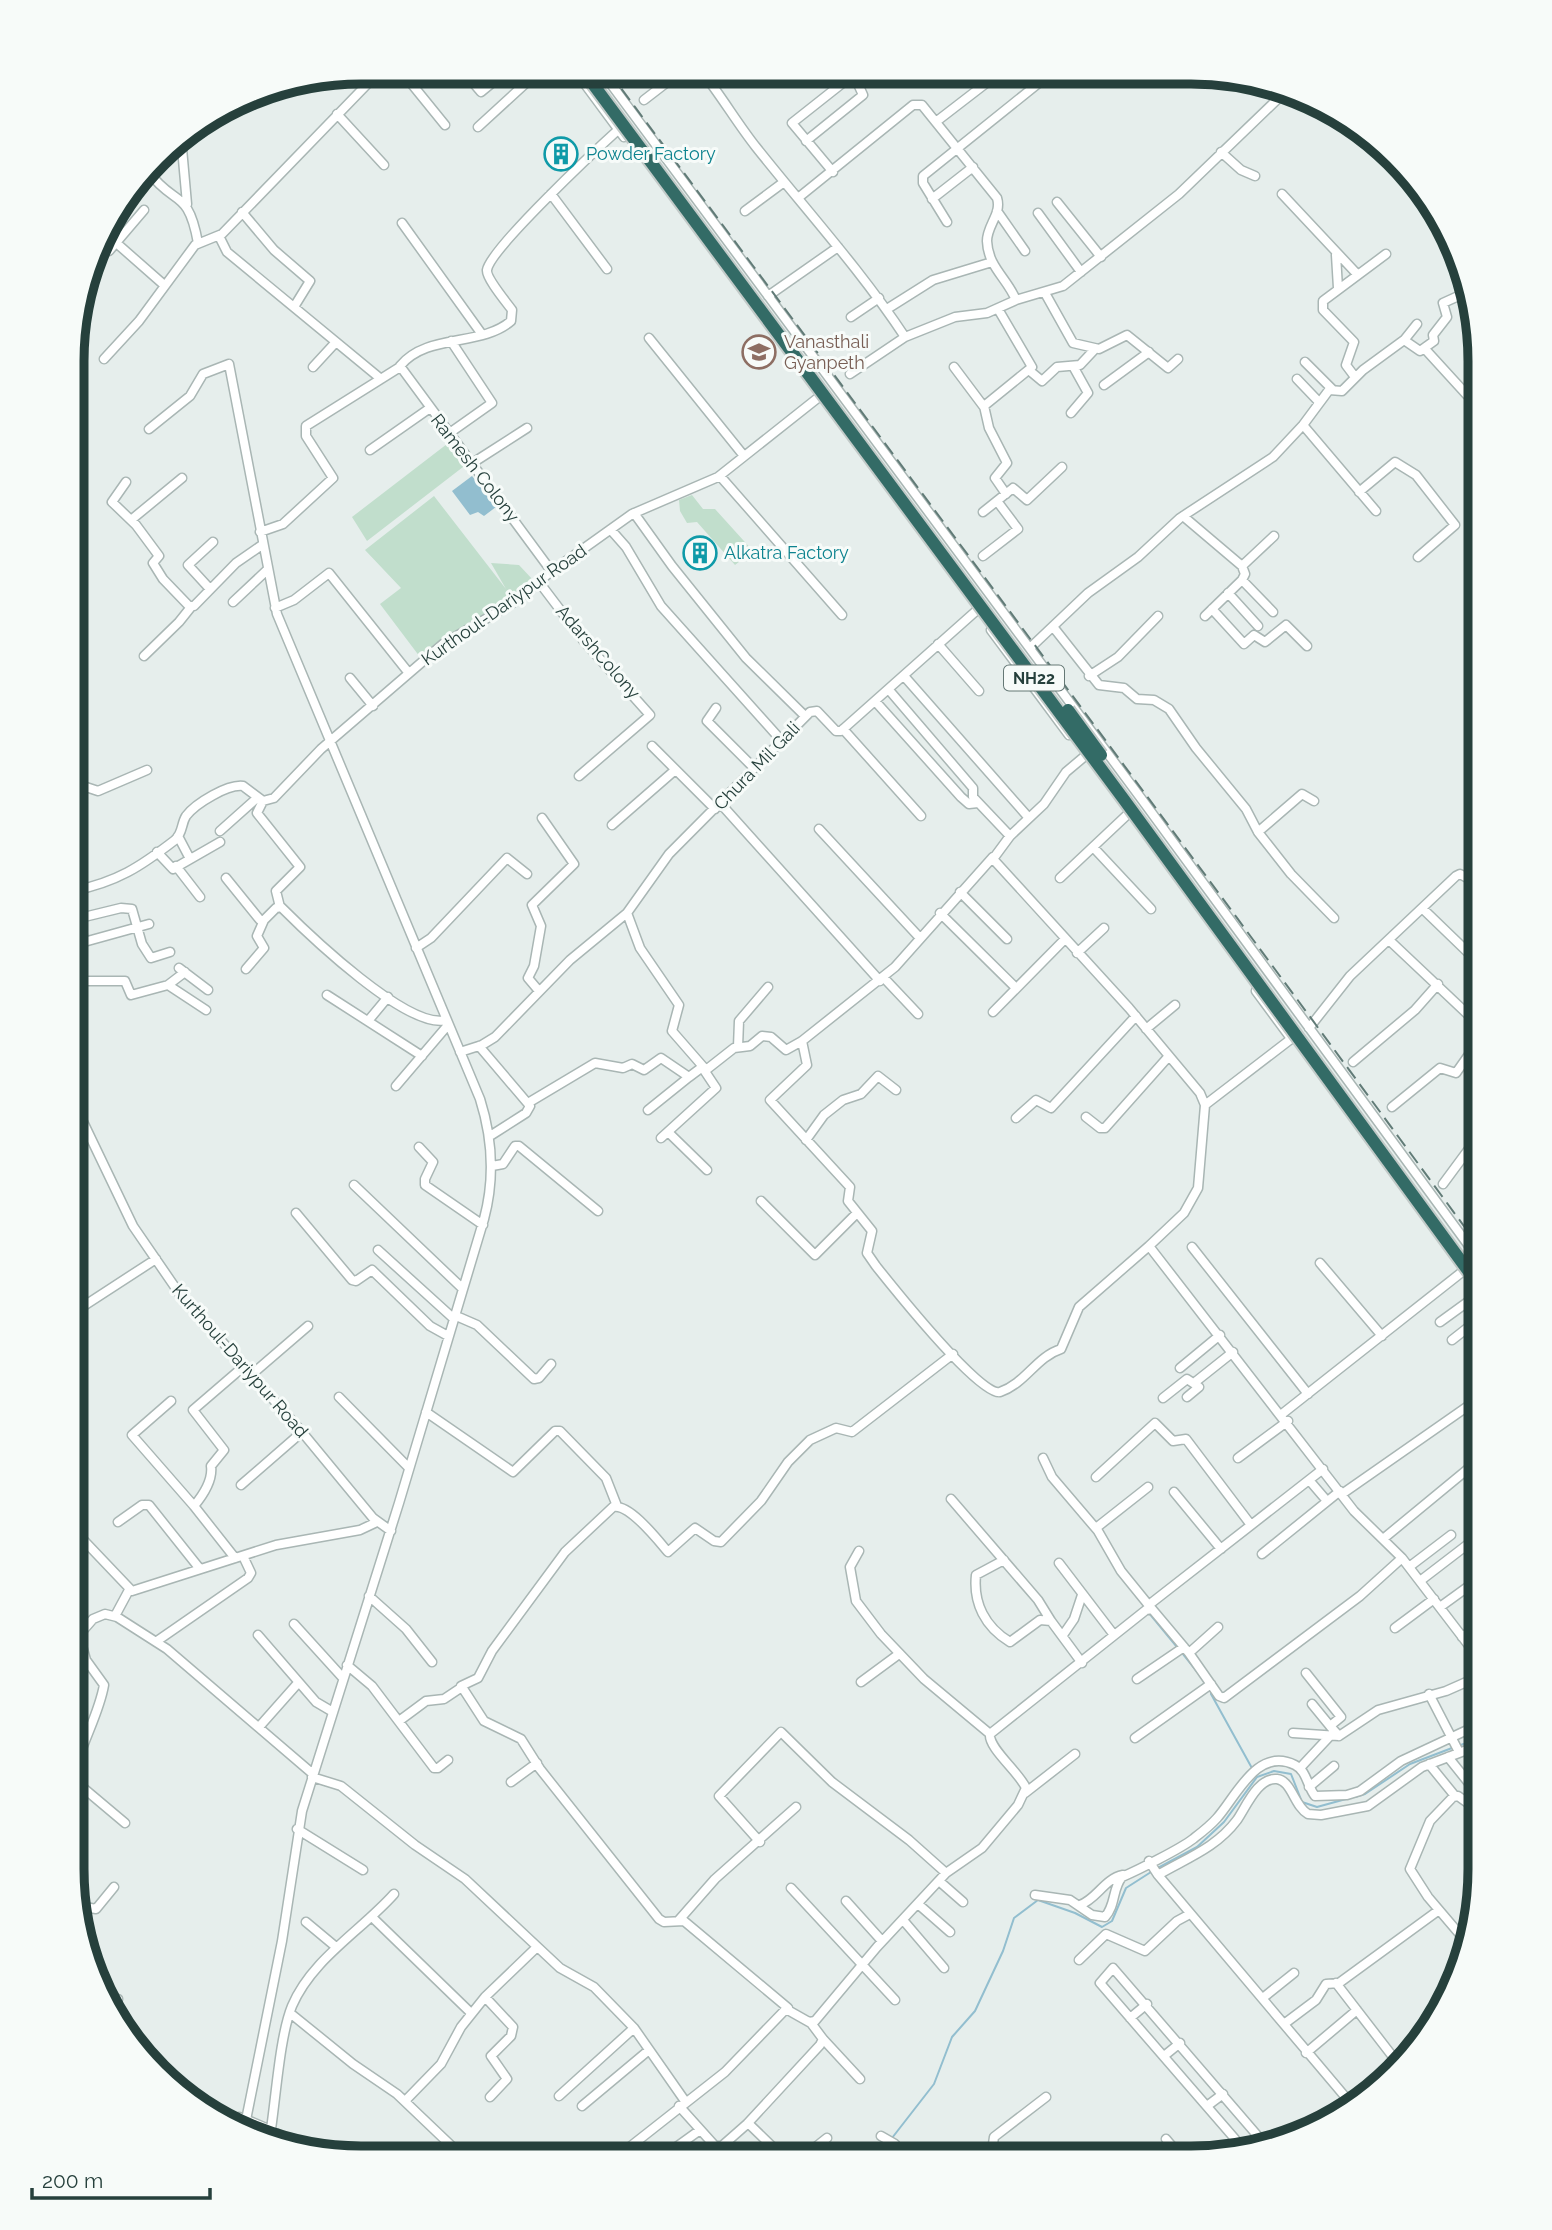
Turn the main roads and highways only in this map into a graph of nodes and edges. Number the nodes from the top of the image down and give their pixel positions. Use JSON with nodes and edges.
{"nodes":[{"id":1,"x":593,"y":84,"type":"edge"},
{"id":2,"x":603,"y":84,"type":"edge"},
{"id":3,"x":1468,"y":1258,"type":"edge"},
{"id":4,"x":1468,"y":1278,"type":"edge"}],
"edges":[{"from":1,"to":4,"type":"highway","number":"NH22","bridge":true},
{"from":2,"to":3,"type":"highway","number":"NH22","bridge":true}]}
